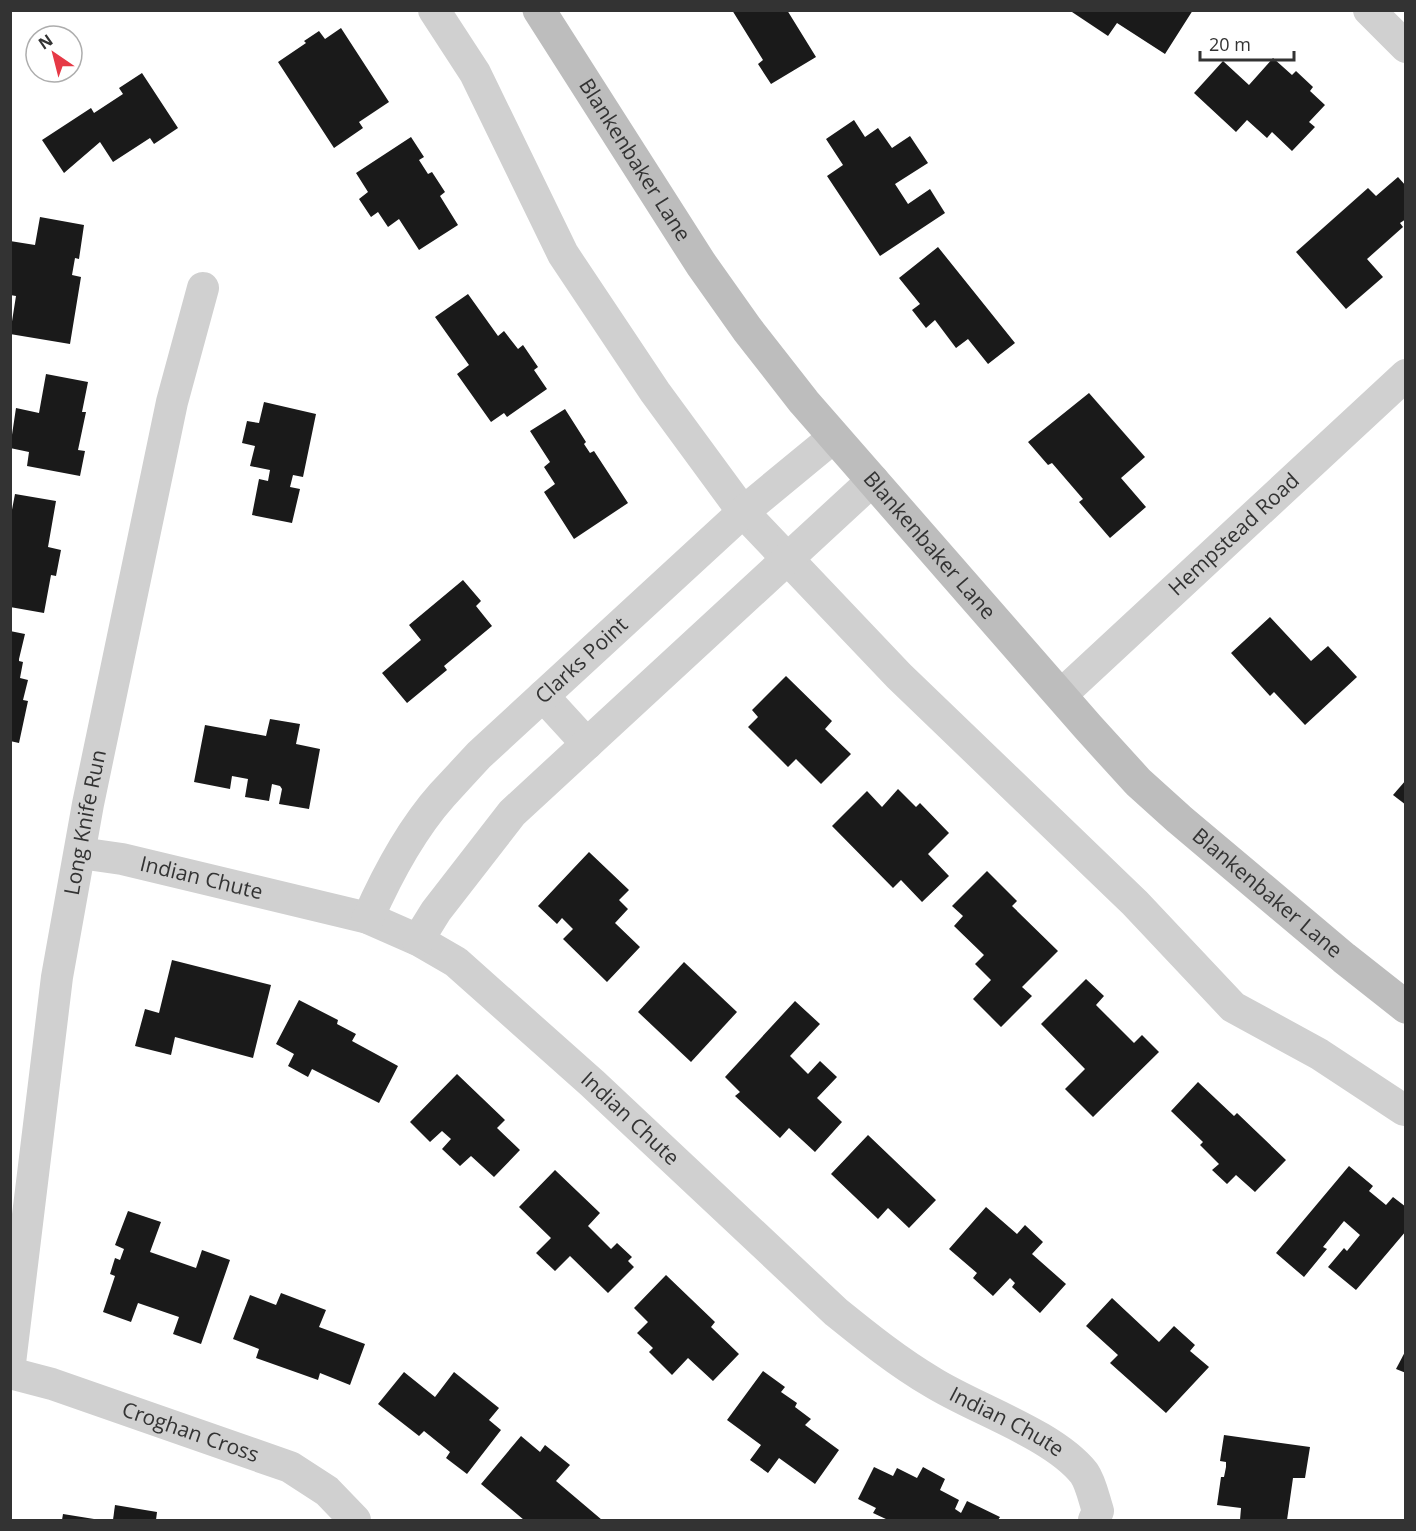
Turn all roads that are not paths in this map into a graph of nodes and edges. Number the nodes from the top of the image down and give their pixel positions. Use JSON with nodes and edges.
{"nodes":[{"id":1,"x":434,"y":10,"type":"edge"},
{"id":2,"x":539,"y":10,"type":"edge"},
{"id":3,"x":1369,"y":10,"type":"edge"},
{"id":4,"x":1406,"y":47,"type":"edge"},
{"id":5,"x":202,"y":288,"type":"dead end"},
{"id":6,"x":1406,"y":375,"type":"edge"},
{"id":7,"x":834,"y":436,"type":"junction"},
{"id":8,"x":873,"y":480,"type":"junction"},
{"id":9,"x":743,"y":512,"type":"junction"},
{"id":10,"x":788,"y":559,"type":"junction"},
{"id":11,"x":1061,"y":695,"type":"junction"},
{"id":12,"x":543,"y":696,"type":"junction"},
{"id":13,"x":587,"y":744,"type":"junction"},
{"id":14,"x":80,"y":853,"type":"junction"},
{"id":15,"x":368,"y":918,"type":"junction"},
{"id":16,"x":418,"y":940,"type":"junction"},
{"id":17,"x":1406,"y":1007,"type":"edge"},
{"id":18,"x":1404,"y":1110,"type":"edge"},
{"id":19,"x":10,"y":1363,"type":"edge"},
{"id":20,"x":10,"y":1373,"type":"edge"},
{"id":21,"x":355,"y":1521,"type":"edge"},
{"id":22,"x":1094,"y":1521,"type":"edge"}],
"edges":[{"from":1,"to":9,"type":"street"},
{"from":2,"to":7,"type":"street","name":"Blankenbaker Lane"},
{"from":3,"to":4,"type":"street"},
{"from":5,"to":14,"type":"street","name":"Long Knife Run"},
{"from":6,"to":11,"type":"street","name":"Hempstead Road"},
{"from":7,"to":8,"type":"street","name":"Blankenbaker Lane"},
{"from":7,"to":9,"type":"street","name":"Clarks Point"},
{"from":8,"to":10,"type":"street"},
{"from":8,"to":11,"type":"street","name":"Blankenbaker Lane"},
{"from":9,"to":10,"type":"street"},
{"from":9,"to":12,"type":"street","name":"Clarks Point"},
{"from":10,"to":13,"type":"street"},
{"from":10,"to":18,"type":"street"},
{"from":11,"to":17,"type":"street","name":"Blankenbaker Lane"},
{"from":12,"to":13,"type":"street"},
{"from":12,"to":15,"type":"street","name":"Clarks Point"},
{"from":13,"to":16,"type":"street"},
{"from":14,"to":15,"type":"street","name":"Indian Chute"},
{"from":14,"to":19,"type":"street","name":"Long Knife Run"},
{"from":15,"to":16,"type":"street","name":"Indian Chute"},
{"from":16,"to":22,"type":"street","name":"Indian Chute"},
{"from":20,"to":21,"type":"street","name":"Croghan Cross"}]}
